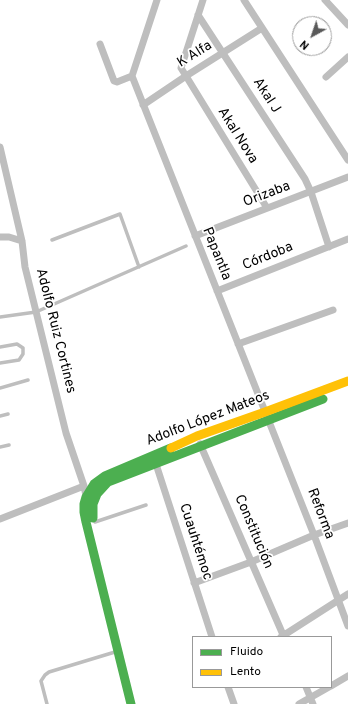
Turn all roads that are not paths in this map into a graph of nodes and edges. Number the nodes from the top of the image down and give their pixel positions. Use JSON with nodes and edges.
{"nodes":[{"id":1,"x":157,"y":0,"type":"edge"},
{"id":2,"x":203,"y":0,"type":"edge"},
{"id":3,"x":244,"y":0,"type":"edge"},
{"id":4,"x":325,"y":0,"type":"edge"},
{"id":5,"x":198,"y":15,"type":"junction"},
{"id":6,"x":348,"y":25,"type":"edge"},
{"id":7,"x":262,"y":28,"type":"junction"},
{"id":8,"x":100,"y":44,"type":"dead end"},
{"id":9,"x":222,"y":53,"type":"junction"},
{"id":10,"x":348,"y":58,"type":"edge"},
{"id":11,"x":132,"y":76,"type":"junction"},
{"id":12,"x":186,"y":76,"type":"junction"},
{"id":13,"x":326,"y":77,"type":"dead end"},
{"id":14,"x":143,"y":105,"type":"junction"},
{"id":15,"x":0,"y":147,"type":"edge"},
{"id":16,"x":348,"y":160,"type":"edge"},
{"id":17,"x":2,"y":171,"type":"edge"},
{"id":18,"x":348,"y":177,"type":"edge"},
{"id":19,"x":311,"y":192,"type":"junction"},
{"id":20,"x":267,"y":208,"type":"junction"},
{"id":21,"x":0,"y":236,"type":"edge"},
{"id":22,"x":195,"y":236,"type":"junction"},
{"id":23,"x":348,"y":239,"type":"edge"},
{"id":24,"x":52,"y":240,"type":"dead end"},
{"id":25,"x":22,"y":241,"type":"junction"},
{"id":26,"x":186,"y":246,"type":"dead end"},
{"id":27,"x":329,"y":247,"type":"junction"},
{"id":28,"x":139,"y":267,"type":"junction"},
{"id":29,"x":217,"y":291,"type":"junction"},
{"id":30,"x":333,"y":310,"type":"dead end"},
{"id":31,"x":36,"y":312,"type":"junction"},
{"id":32,"x":0,"y":317,"type":"edge"},
{"id":33,"x":238,"y":344,"type":"junction"},
{"id":34,"x":0,"y":348,"type":"edge"},
{"id":35,"x":0,"y":363,"type":"edge"},
{"id":36,"x":28,"y":380,"type":"dead end"},
{"id":37,"x":348,"y":381,"type":"edge"},
{"id":38,"x":0,"y":388,"type":"edge"},
{"id":39,"x":348,"y":390,"type":"edge"},
{"id":40,"x":8,"y":414,"type":"dead end"},
{"id":41,"x":0,"y":416,"type":"edge"},
{"id":42,"x":266,"y":416,"type":"junction"},
{"id":43,"x":197,"y":436,"type":"junction"},
{"id":44,"x":9,"y":445,"type":"dead end"},
{"id":45,"x":0,"y":446,"type":"edge"},
{"id":46,"x":201,"y":446,"type":"junction"},
{"id":47,"x":153,"y":455,"type":"junction"},
{"id":48,"x":156,"y":464,"type":"junction"},
{"id":49,"x":84,"y":486,"type":"junction"},
{"id":50,"x":86,"y":497,"type":"junction"},
{"id":51,"x":93,"y":504,"type":"junction"},
{"id":52,"x":146,"y":505,"type":"dead end"},
{"id":53,"x":0,"y":518,"type":"edge"},
{"id":54,"x":94,"y":522,"type":"junction"},
{"id":55,"x":348,"y":523,"type":"edge"},
{"id":56,"x":314,"y":536,"type":"junction"},
{"id":57,"x":251,"y":562,"type":"junction"},
{"id":58,"x":194,"y":583,"type":"junction"},
{"id":59,"x":348,"y":594,"type":"edge"},
{"id":60,"x":338,"y":600,"type":"junction"},
{"id":61,"x":348,"y":626,"type":"edge"},
{"id":62,"x":212,"y":636,"type":"edge"},
{"id":63,"x":283,"y":636,"type":"edge"},
{"id":64,"x":118,"y":651,"type":"junction"},
{"id":65,"x":348,"y":676,"type":"edge"},
{"id":66,"x":332,"y":685,"type":"edge"},
{"id":67,"x":228,"y":688,"type":"edge"},
{"id":68,"x":306,"y":688,"type":"edge"},
{"id":69,"x":328,"y":688,"type":"edge"},
{"id":70,"x":312,"y":701,"type":"edge"},
{"id":71,"x":47,"y":704,"type":"edge"},
{"id":72,"x":131,"y":704,"type":"edge"},
{"id":73,"x":138,"y":704,"type":"edge"},
{"id":74,"x":234,"y":704,"type":"edge"},
{"id":75,"x":299,"y":704,"type":"edge"}],
"edges":[{"from":1,"to":11,"type":"street"},
{"from":2,"to":5,"type":"street"},
{"from":3,"to":7,"type":"street"},
{"from":4,"to":6,"type":"street"},
{"from":5,"to":9,"type":"street","name":"Akal J"},
{"from":5,"to":12,"type":"street"},
{"from":7,"to":9,"type":"street","name":"K Alfa"},
{"from":7,"to":16,"type":"street"},
{"from":8,"to":11,"type":"street"},
{"from":9,"to":12,"type":"street","name":"K Alfa"},
{"from":9,"to":19,"type":"street","name":"Akal J"},
{"from":10,"to":13,"type":"street"},
{"from":11,"to":14,"type":"street","name":"Papantla"},
{"from":12,"to":14,"type":"street","name":"K Alfa"},
{"from":12,"to":20,"type":"street","name":"Akal Nova"},
{"from":14,"to":22,"type":"street","name":"Papantla"},
{"from":15,"to":17,"type":"street","name":"Adolfo Ruiz Cortines"},
{"from":17,"to":25,"type":"street","name":"Adolfo Ruiz Cortines"},
{"from":18,"to":19,"type":"street","name":"Orizaba"},
{"from":19,"to":20,"type":"street","name":"Orizaba"},
{"from":19,"to":27,"type":"street","name":"Akal J"},
{"from":20,"to":22,"type":"street","name":"Orizaba"},
{"from":21,"to":25,"type":"street"},
{"from":22,"to":29,"type":"street","name":"Papantla"},
{"from":23,"to":27,"type":"street","name":"Córdoba"},
{"from":24,"to":28,"type":"lane"},
{"from":25,"to":31,"type":"street","name":"Adolfo Ruiz Cortines"},
{"from":26,"to":28,"type":"lane"},
{"from":27,"to":29,"type":"street","name":"Córdoba"},
{"from":28,"to":31,"type":"lane"},
{"from":29,"to":33,"type":"street","name":"Papantla"},
{"from":30,"to":33,"type":"street"},
{"from":31,"to":32,"type":"lane"},
{"from":31,"to":49,"type":"street","name":"Adolfo Ruiz Cortines"},
{"from":33,"to":42,"type":"street","name":"Papantla"},
{"from":34,"to":35,"type":"lane"},
{"from":36,"to":38,"type":"lane"},
{"from":37,"to":42,"type":"main road","name":"Adolfo López Mateos"},
{"from":39,"to":42,"type":"main road","name":"Adolfo López Mateos"},
{"from":40,"to":41,"type":"lane"},
{"from":42,"to":43,"type":"main road","name":"Adolfo López Mateos"},
{"from":42,"to":46,"type":"main road","name":"Adolfo López Mateos"},
{"from":42,"to":56,"type":"street","name":"Reforma"},
{"from":43,"to":46,"type":"street","name":"Constitución"},
{"from":43,"to":47,"type":"main road","name":"Adolfo López Mateos"},
{"from":44,"to":45,"type":"lane"},
{"from":46,"to":48,"type":"main road","name":"Adolfo López Mateos"},
{"from":46,"to":57,"type":"street","name":"Constitución"},
{"from":47,"to":48,"type":"street","name":"Cuauhtémoc"},
{"from":47,"to":50,"type":"main road","name":"Adolfo López Mateos"},
{"from":48,"to":51,"type":"main road","name":"Adolfo López Mateos"},
{"from":48,"to":58,"type":"street","name":"Cuauhtémoc"},
{"from":49,"to":50,"type":"street","name":"Adolfo Ruiz Cortines"},
{"from":49,"to":53,"type":"street"},
{"from":50,"to":51,"type":"street"},
{"from":50,"to":64,"type":"main road","name":"Adolfo Ruiz Cortines"},
{"from":51,"to":54,"type":"main road"},
{"from":52,"to":54,"type":"lane"},
{"from":54,"to":73,"type":"main road"},
{"from":55,"to":56,"type":"street"},
{"from":56,"to":57,"type":"street"},
{"from":56,"to":60,"type":"street","name":"Reforma"},
{"from":57,"to":58,"type":"street"},
{"from":57,"to":63,"type":"street","name":"Constitución"},
{"from":58,"to":62,"type":"street","name":"Cuauhtémoc"},
{"from":59,"to":60,"type":"street"},
{"from":60,"to":61,"type":"street","name":"Reforma"},
{"from":60,"to":63,"type":"street"},
{"from":64,"to":71,"type":"lane"},
{"from":64,"to":72,"type":"main road","name":"Adolfo Ruiz Cortines"},
{"from":65,"to":66,"type":"street"},
{"from":67,"to":74,"type":"street"},
{"from":68,"to":70,"type":"street"},
{"from":69,"to":70,"type":"street"},
{"from":70,"to":75,"type":"street"}]}
